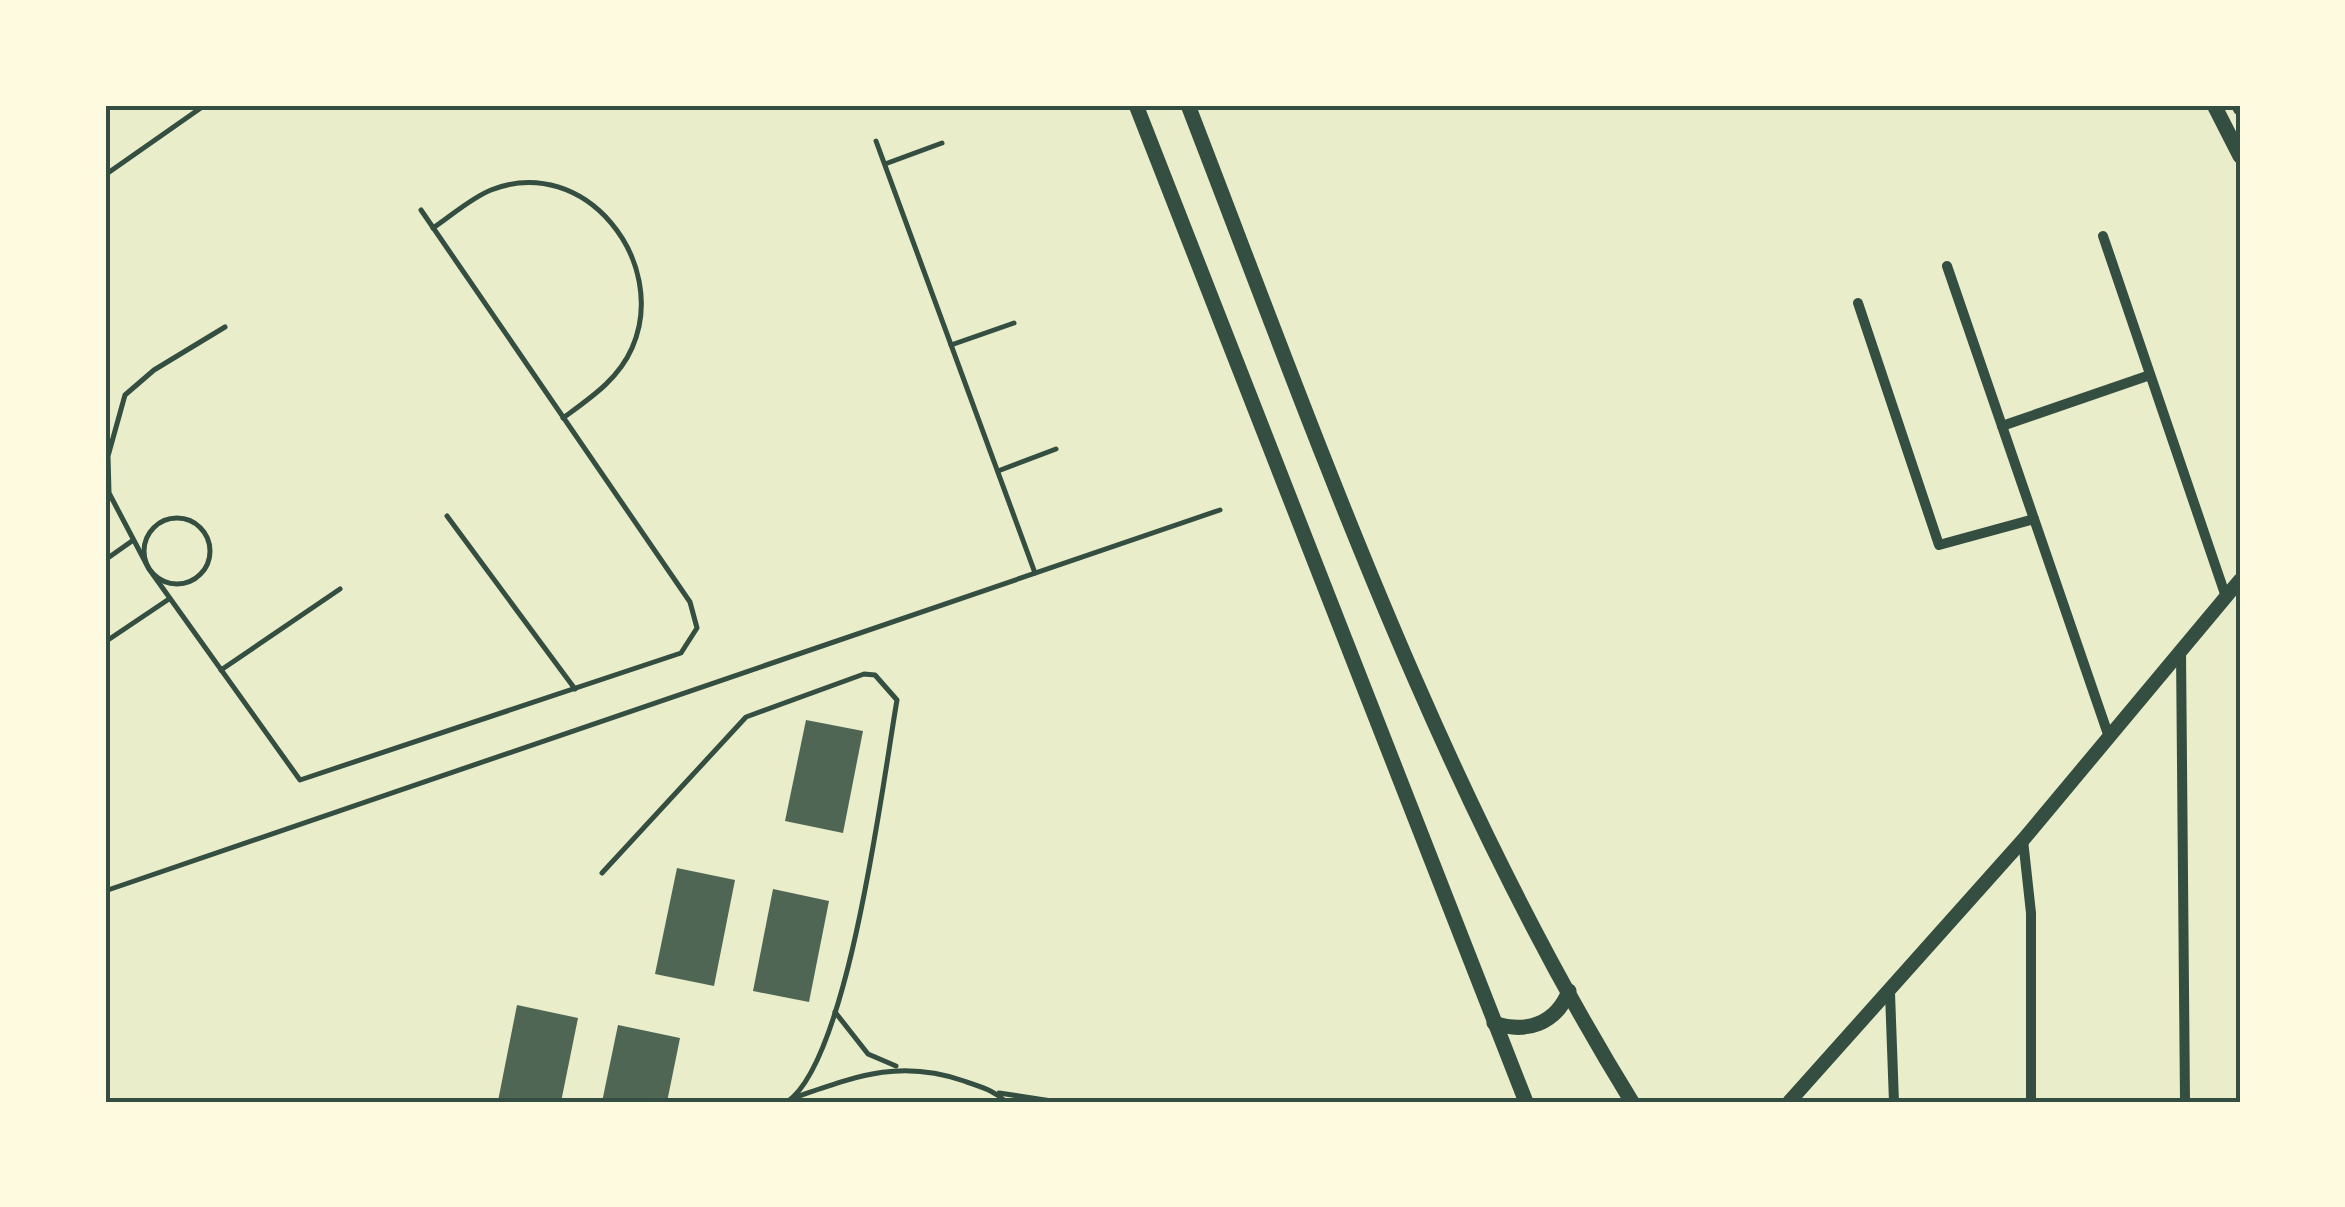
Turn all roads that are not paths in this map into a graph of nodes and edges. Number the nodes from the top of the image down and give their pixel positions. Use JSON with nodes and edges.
{"nodes":[{"id":1,"x":205,"y":105,"type":"edge"},
{"id":2,"x":1136,"y":105,"type":"edge"},
{"id":3,"x":1188,"y":105,"type":"edge"},
{"id":4,"x":2214,"y":105,"type":"edge"},
{"id":5,"x":876,"y":141,"type":"dead end"},
{"id":6,"x":942,"y":143,"type":"dead end"},
{"id":7,"x":2240,"y":156,"type":"edge"},
{"id":8,"x":885,"y":164,"type":"junction"},
{"id":9,"x":105,"y":175,"type":"edge"},
{"id":10,"x":421,"y":210,"type":"dead end"},
{"id":11,"x":433,"y":228,"type":"junction"},
{"id":12,"x":2103,"y":236,"type":"dead end"},
{"id":13,"x":1947,"y":266,"type":"dead end"},
{"id":14,"x":1858,"y":303,"type":"dead end"},
{"id":15,"x":1014,"y":322,"type":"dead end"},
{"id":16,"x":225,"y":327,"type":"dead end"},
{"id":17,"x":951,"y":345,"type":"junction"},
{"id":18,"x":2150,"y":375,"type":"junction"},
{"id":19,"x":563,"y":418,"type":"junction"},
{"id":20,"x":2002,"y":426,"type":"junction"},
{"id":21,"x":1056,"y":450,"type":"dead end"},
{"id":22,"x":998,"y":472,"type":"junction"},
{"id":23,"x":1220,"y":510,"type":"dead end"},
{"id":24,"x":447,"y":516,"type":"dead end"},
{"id":25,"x":2034,"y":520,"type":"junction"},
{"id":26,"x":132,"y":541,"type":"junction"},
{"id":27,"x":105,"y":560,"type":"edge"},
{"id":28,"x":148,"y":569,"type":"junction"},
{"id":29,"x":1035,"y":573,"type":"junction"},
{"id":30,"x":2240,"y":580,"type":"edge"},
{"id":31,"x":340,"y":589,"type":"dead end"},
{"id":32,"x":2226,"y":597,"type":"junction"},
{"id":33,"x":170,"y":598,"type":"junction"},
{"id":34,"x":105,"y":642,"type":"edge"},
{"id":35,"x":2182,"y":650,"type":"junction"},
{"id":36,"x":221,"y":670,"type":"junction"},
{"id":37,"x":575,"y":689,"type":"junction"},
{"id":38,"x":2110,"y":737,"type":"junction"},
{"id":39,"x":2023,"y":840,"type":"junction"},
{"id":40,"x":602,"y":872,"type":"dead end"},
{"id":41,"x":105,"y":891,"type":"edge"},
{"id":42,"x":1569,"y":991,"type":"junction"},
{"id":43,"x":1890,"y":993,"type":"junction"},
{"id":44,"x":835,"y":1012,"type":"junction"},
{"id":45,"x":1494,"y":1023,"type":"junction"},
{"id":46,"x":899,"y":1067,"type":"junction"},
{"id":47,"x":996,"y":1092,"type":"junction"},
{"id":48,"x":795,"y":1097,"type":"junction"},
{"id":49,"x":787,"y":1102,"type":"edge"},
{"id":50,"x":1006,"y":1102,"type":"edge"},
{"id":51,"x":1058,"y":1102,"type":"edge"},
{"id":52,"x":1526,"y":1102,"type":"edge"},
{"id":53,"x":1632,"y":1102,"type":"edge"},
{"id":54,"x":1789,"y":1102,"type":"edge"},
{"id":55,"x":1894,"y":1102,"type":"edge"},
{"id":56,"x":2031,"y":1102,"type":"edge"},
{"id":57,"x":2185,"y":1102,"type":"edge"}],
"edges":[{"from":1,"to":9,"type":"lane"},
{"from":2,"to":45,"type":"main road"},
{"from":3,"to":42,"type":"main road"},
{"from":4,"to":7,"type":"main road"},
{"from":5,"to":8,"type":"lane"},
{"from":6,"to":8,"type":"lane"},
{"from":8,"to":17,"type":"lane"},
{"from":10,"to":11,"type":"lane"},
{"from":11,"to":19,"type":"lane"},
{"from":11,"to":19,"type":"lane"},
{"from":12,"to":18,"type":"street"},
{"from":13,"to":20,"type":"street"},
{"from":14,"to":25,"type":"street"},
{"from":15,"to":17,"type":"lane"},
{"from":16,"to":26,"type":"lane"},
{"from":17,"to":22,"type":"lane"},
{"from":18,"to":20,"type":"street"},
{"from":18,"to":32,"type":"street"},
{"from":19,"to":37,"type":"lane"},
{"from":20,"to":25,"type":"street"},
{"from":21,"to":22,"type":"lane"},
{"from":22,"to":29,"type":"lane"},
{"from":23,"to":29,"type":"lane"},
{"from":24,"to":37,"type":"lane"},
{"from":25,"to":38,"type":"street"},
{"from":26,"to":27,"type":"lane"},
{"from":26,"to":28,"type":"lane"},
{"from":28,"to":28,"type":"lane"},
{"from":28,"to":33,"type":"lane"},
{"from":29,"to":41,"type":"lane"},
{"from":30,"to":32,"type":"street"},
{"from":31,"to":36,"type":"lane"},
{"from":32,"to":35,"type":"street"},
{"from":33,"to":34,"type":"lane"},
{"from":33,"to":36,"type":"lane"},
{"from":35,"to":38,"type":"street"},
{"from":35,"to":57,"type":"street"},
{"from":36,"to":37,"type":"lane"},
{"from":38,"to":39,"type":"street"},
{"from":39,"to":43,"type":"street"},
{"from":39,"to":56,"type":"street"},
{"from":40,"to":44,"type":"lane"},
{"from":42,"to":45,"type":"main road"},
{"from":42,"to":53,"type":"main road"},
{"from":43,"to":54,"type":"street"},
{"from":43,"to":55,"type":"street"},
{"from":44,"to":46,"type":"lane"},
{"from":44,"to":48,"type":"lane"},
{"from":45,"to":52,"type":"main road"},
{"from":46,"to":47,"type":"lane"},
{"from":46,"to":48,"type":"lane"},
{"from":47,"to":50,"type":"lane"},
{"from":47,"to":51,"type":"lane"},
{"from":48,"to":49,"type":"lane"}]}
